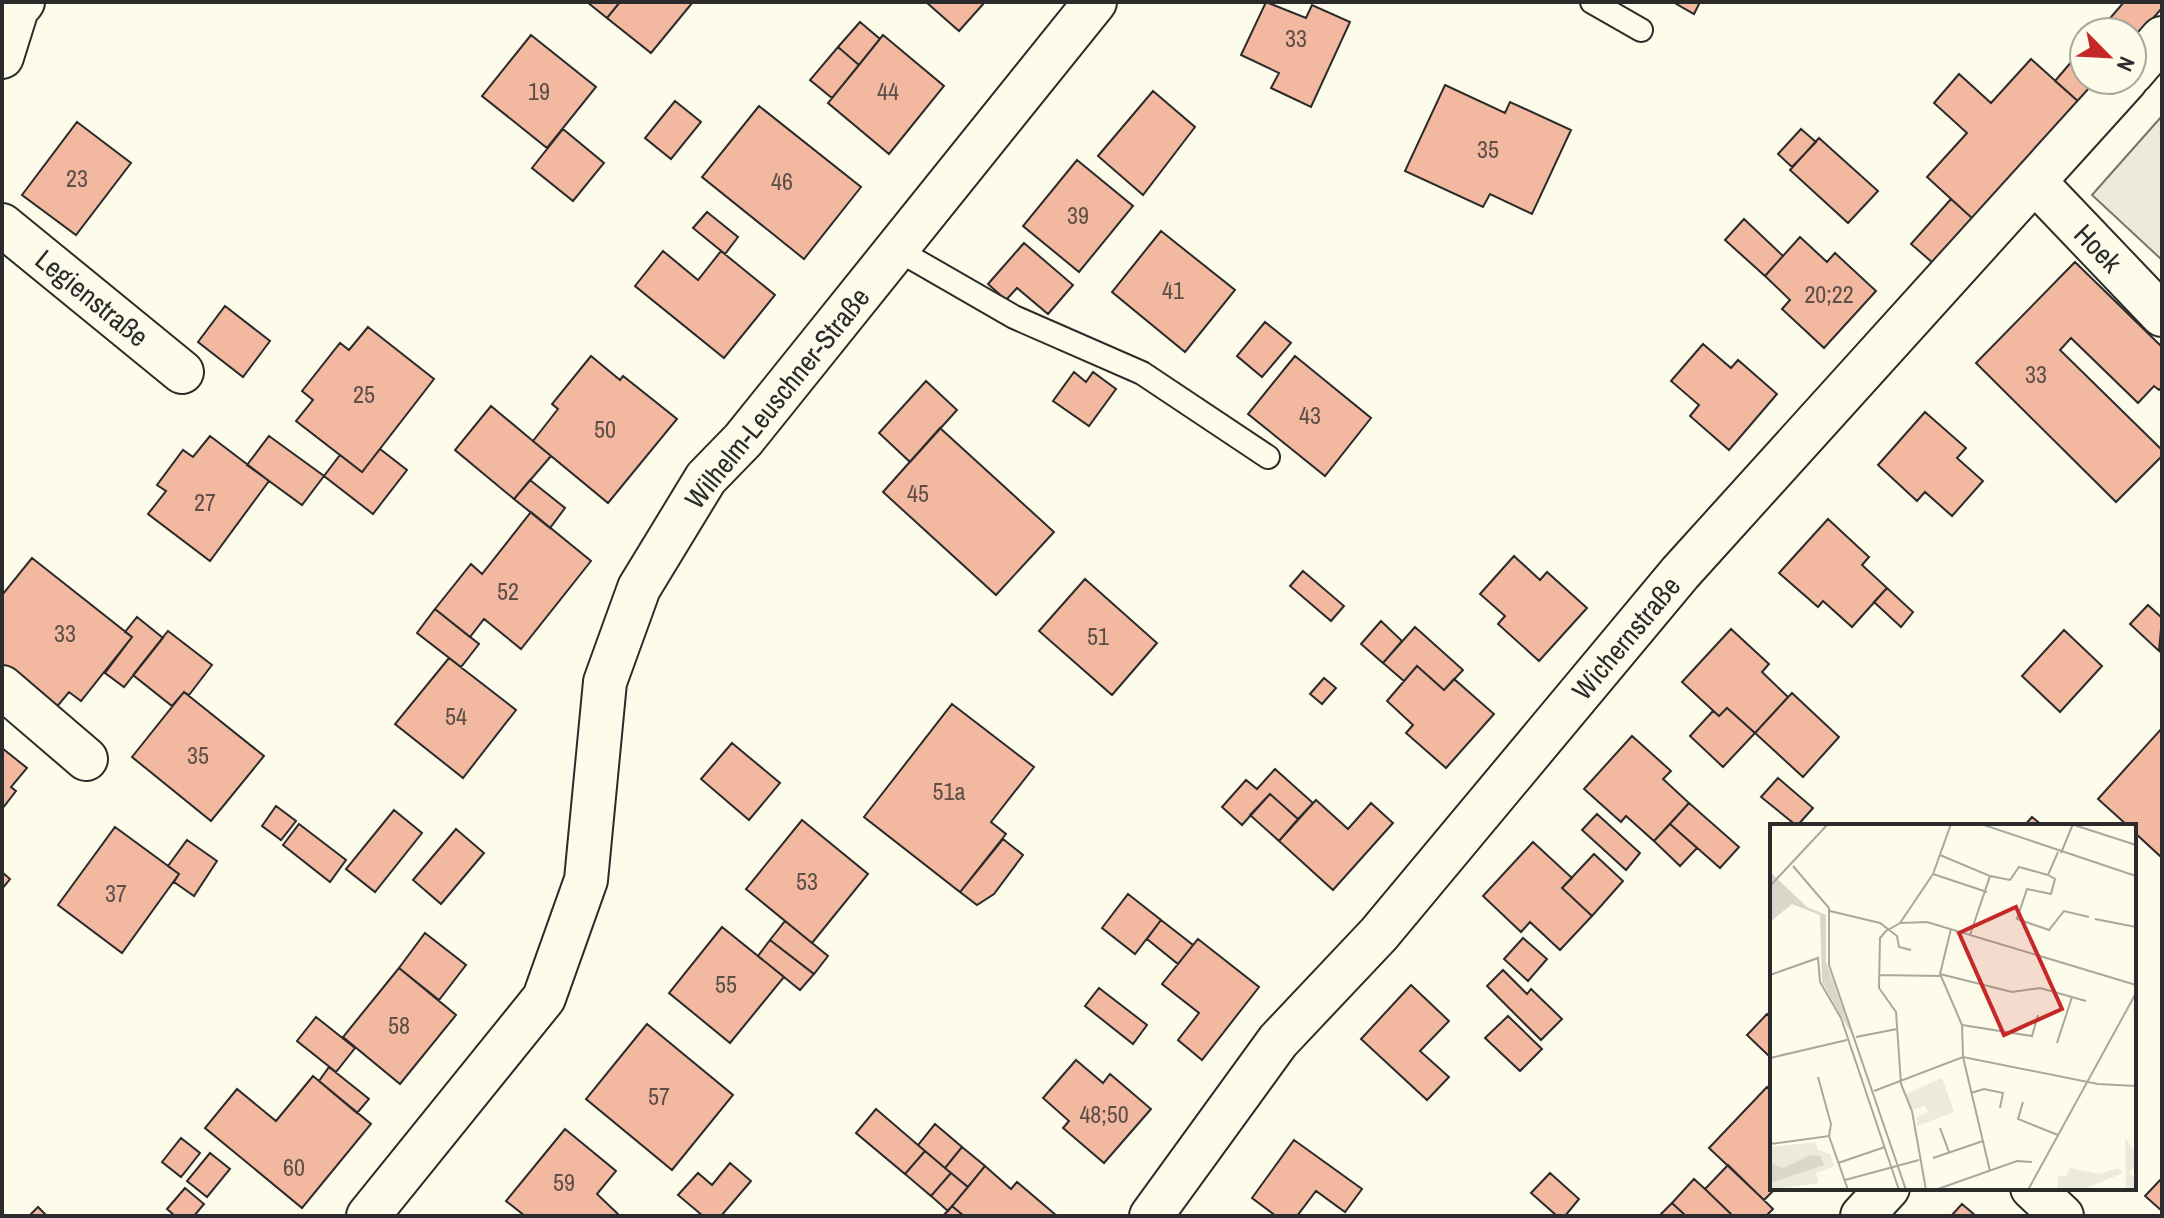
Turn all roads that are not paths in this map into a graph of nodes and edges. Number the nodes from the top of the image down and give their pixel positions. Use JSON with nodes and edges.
{"nodes":[{"id":1,"x":23,"y":2,"type":"edge"},
{"id":2,"x":1095,"y":2,"type":"edge"},
{"id":3,"x":1592,"y":2,"type":"edge"},
{"id":4,"x":1641,"y":30,"type":"dead end"},
{"id":5,"x":2162,"y":38,"type":"edge"},
{"id":6,"x":2148,"y":54,"type":"edge"},
{"id":7,"x":2,"y":57,"type":"edge"},
{"id":8,"x":2112,"y":96,"type":"edge"},
{"id":9,"x":2035,"y":182,"type":"junction"},
{"id":10,"x":2,"y":225,"type":"edge"},
{"id":11,"x":896,"y":249,"type":"junction"},
{"id":12,"x":2162,"y":315,"type":"edge"},
{"id":13,"x":182,"y":372,"type":"dead end"},
{"id":14,"x":1268,"y":457,"type":"dead end"},
{"id":15,"x":2,"y":687,"type":"edge"},
{"id":16,"x":86,"y":759,"type":"dead end"},
{"id":17,"x":1886,"y":1190,"type":"edge"},
{"id":18,"x":2034,"y":1190,"type":"edge"},
{"id":19,"x":368,"y":1216,"type":"edge"},
{"id":20,"x":1151,"y":1216,"type":"edge"},
{"id":21,"x":1862,"y":1216,"type":"edge"},
{"id":22,"x":2062,"y":1216,"type":"edge"}],
"edges":[{"from":1,"to":7,"type":"street"},
{"from":2,"to":11,"type":"street","name":"Wilhelm-Leuschner-Straße"},
{"from":3,"to":4,"type":"lane"},
{"from":5,"to":6,"type":"street"},
{"from":8,"to":9,"type":"street","name":"Wichernstraße"},
{"from":9,"to":12,"type":"street","name":"Hoek"},
{"from":9,"to":20,"type":"street","name":"Wichernstraße"},
{"from":10,"to":13,"type":"street","name":"Legienstraße"},
{"from":11,"to":14,"type":"lane"},
{"from":11,"to":19,"type":"street","name":"Wilhelm-Leuschner-Straße"},
{"from":15,"to":16,"type":"street"},
{"from":17,"to":21,"type":"street"},
{"from":18,"to":22,"type":"street"}]}
